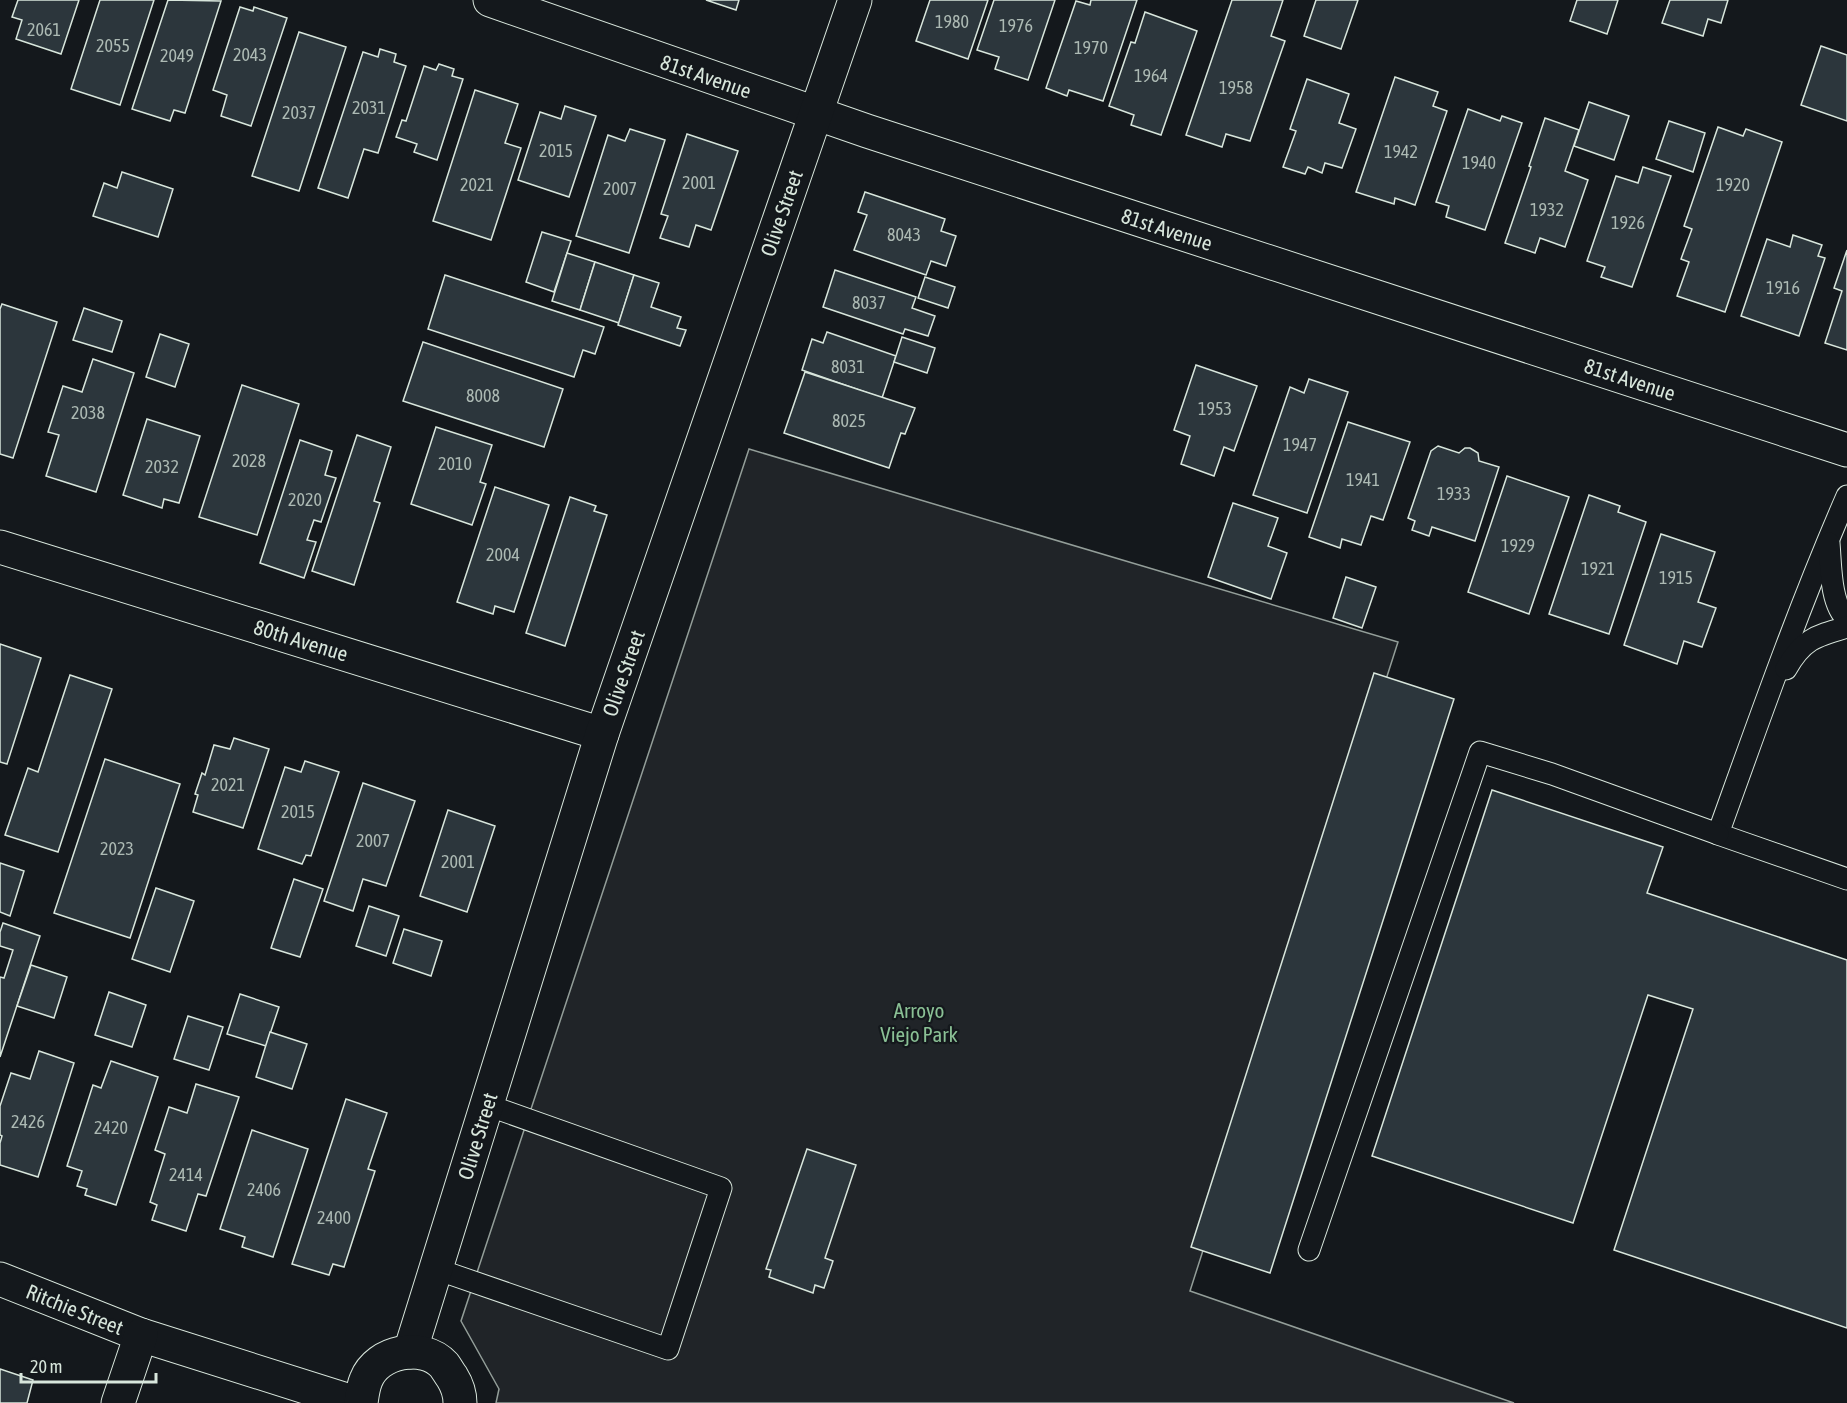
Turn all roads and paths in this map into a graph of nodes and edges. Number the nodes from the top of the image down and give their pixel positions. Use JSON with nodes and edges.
{"nodes":[{"id":1,"x":490,"y":0,"type":"edge"},
{"id":2,"x":855,"y":0,"type":"edge"},
{"id":3,"x":815,"y":114,"type":"junction"},
{"id":4,"x":1847,"y":450,"type":"edge"},
{"id":5,"x":1847,"y":496,"type":"edge"},
{"id":6,"x":1829,"y":541,"type":"junction"},
{"id":7,"x":0,"y":547,"type":"edge"},
{"id":8,"x":1847,"y":619,"type":"edge"},
{"id":9,"x":1847,"y":627,"type":"edge"},
{"id":10,"x":1765,"y":704,"type":"junction"},
{"id":11,"x":602,"y":734,"type":"junction"},
{"id":12,"x":1718,"y":834,"type":"junction"},
{"id":13,"x":1847,"y":879,"type":"edge"},
{"id":14,"x":487,"y":1105,"type":"junction"},
{"id":15,"x":1309,"y":1250,"type":"dead end"},
{"id":16,"x":436,"y":1269,"type":"junction"},
{"id":17,"x":0,"y":1279,"type":"edge"},
{"id":18,"x":141,"y":1335,"type":"junction"},
{"id":19,"x":410,"y":1352,"type":"junction"},
{"id":20,"x":118,"y":1403,"type":"edge"},
{"id":21,"x":356,"y":1403,"type":"edge"},
{"id":22,"x":361,"y":1403,"type":"edge"},
{"id":23,"x":460,"y":1403,"type":"edge"}],
"edges":[{"from":1,"to":3,"type":"street","name":"81st Avenue"},
{"from":2,"to":3,"type":"street","name":"Olive Street"},
{"from":3,"to":4,"type":"street","name":"81st Avenue"},
{"from":3,"to":11,"type":"street","name":"Olive Street"},
{"from":5,"to":6,"type":"lane"},
{"from":6,"to":8,"type":"lane"},
{"from":6,"to":10,"type":"lane"},
{"from":7,"to":11,"type":"street","name":"80th Avenue"},
{"from":9,"to":10,"type":"lane"},
{"from":10,"to":12,"type":"lane"},
{"from":11,"to":14,"type":"street","name":"Olive Street"},
{"from":12,"to":13,"type":"lane"},
{"from":12,"to":15,"type":"lane"},
{"from":14,"to":16,"type":"street","name":"Olive Street"},
{"from":14,"to":16,"type":"lane"},
{"from":16,"to":19,"type":"street","name":"Olive Street"},
{"from":17,"to":18,"type":"street","name":"Ritchie Street"},
{"from":18,"to":20,"type":"street"},
{"from":18,"to":21,"type":"street","name":"Ritchie Street"},
{"from":19,"to":22,"type":"street"},
{"from":19,"to":23,"type":"street"}]}
